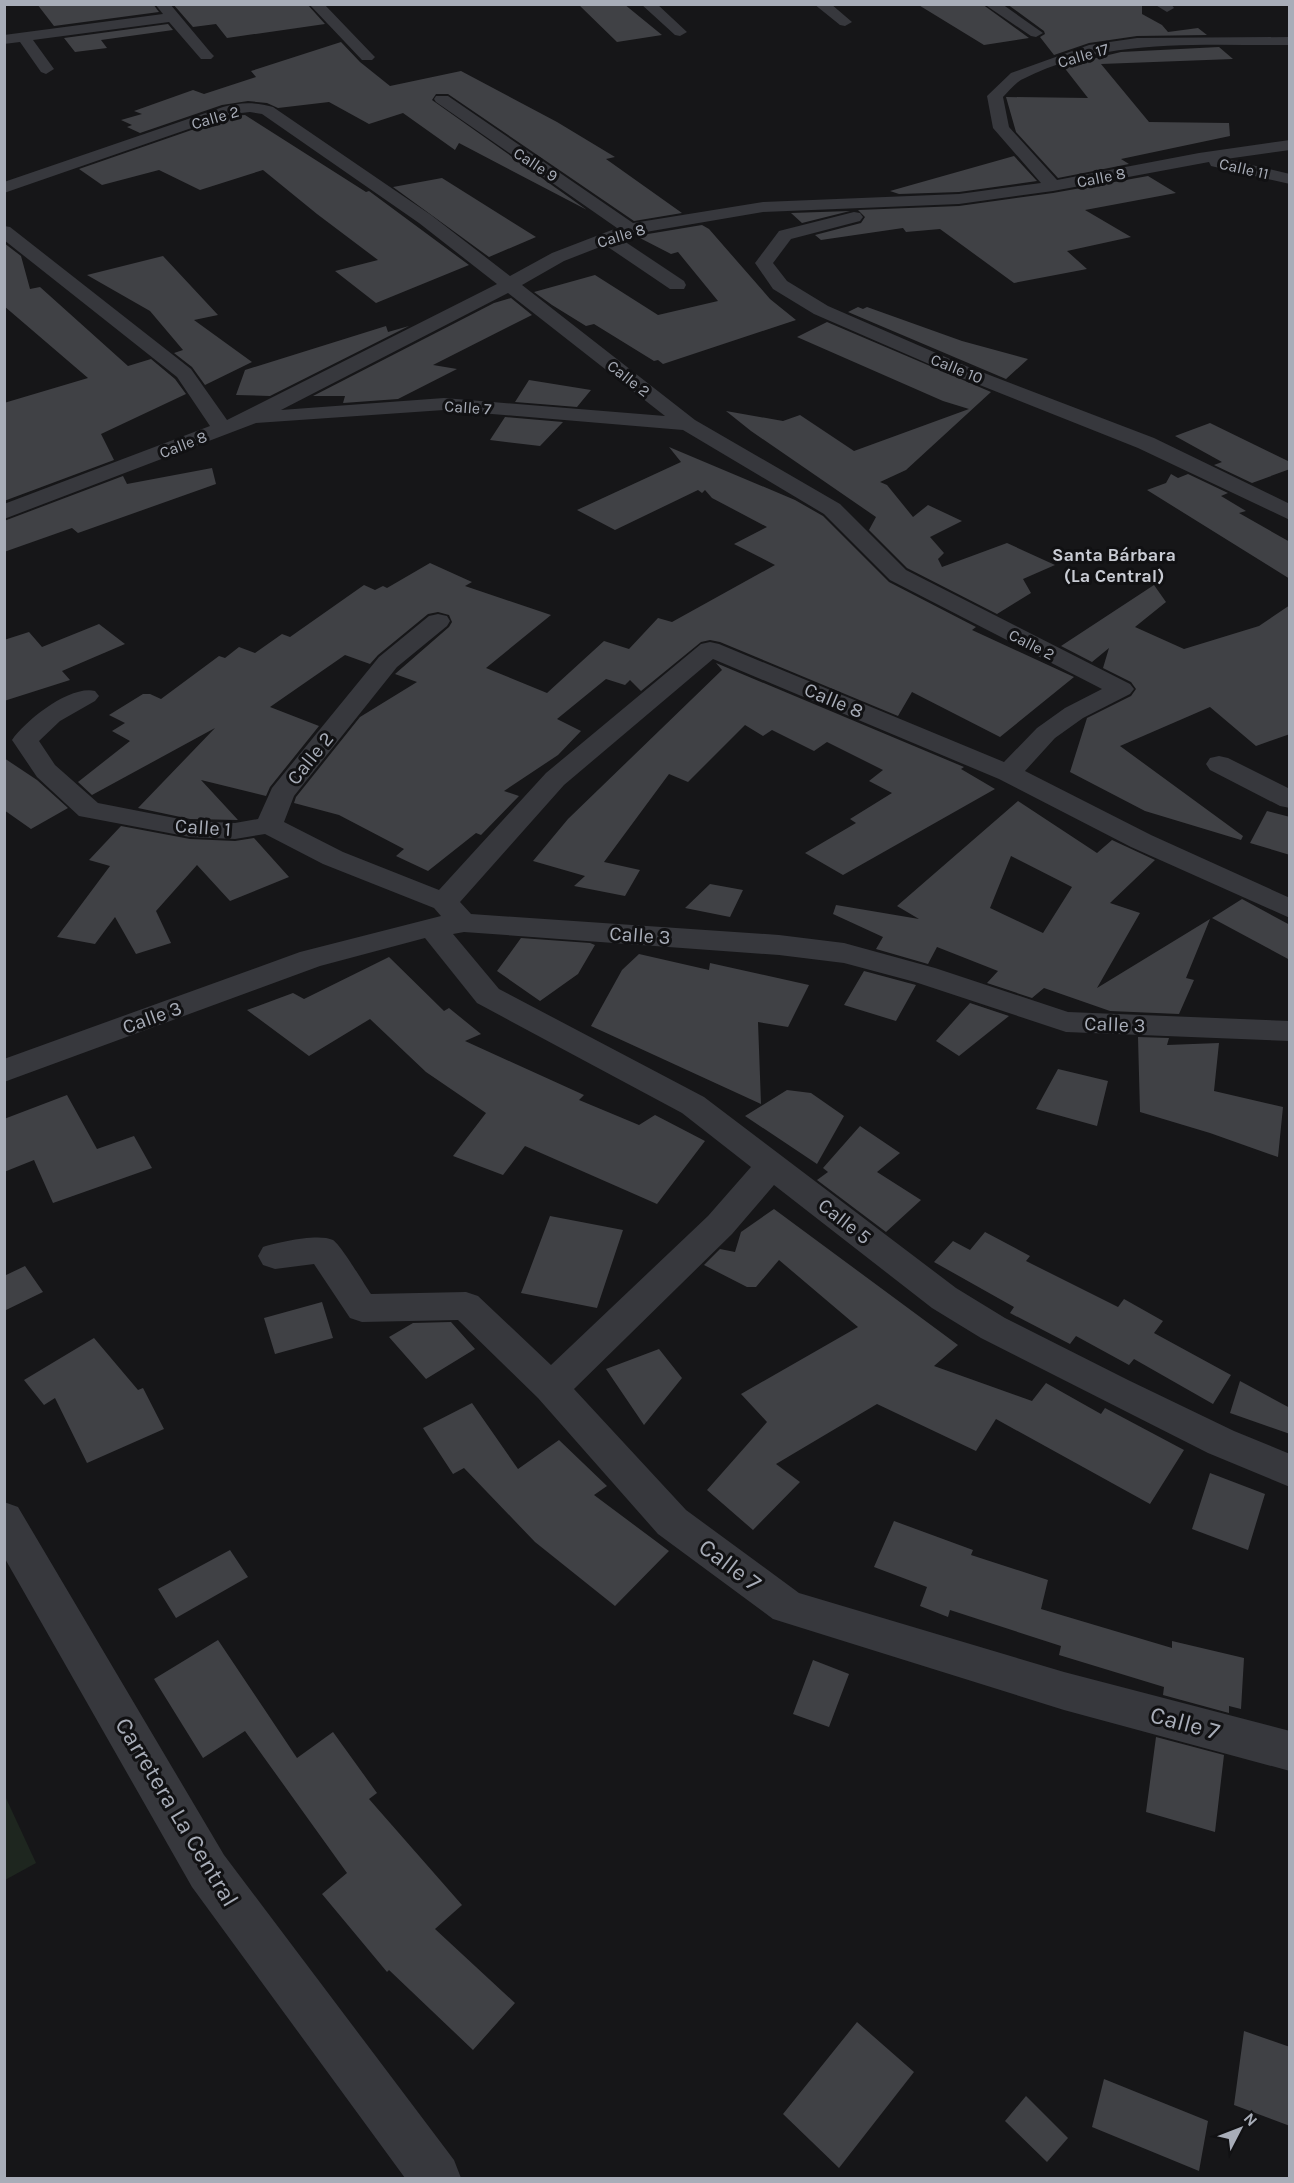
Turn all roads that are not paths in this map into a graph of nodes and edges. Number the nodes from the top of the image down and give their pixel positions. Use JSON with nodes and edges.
{"nodes":[{"id":1,"x":162,"y":4,"type":"edge"},
{"id":2,"x":316,"y":4,"type":"edge"},
{"id":3,"x":648,"y":4,"type":"edge"},
{"id":4,"x":821,"y":4,"type":"edge"},
{"id":5,"x":991,"y":4,"type":"edge"},
{"id":6,"x":174,"y":18,"type":"junction"},
{"id":7,"x":845,"y":22,"type":"dead end"},
{"id":8,"x":680,"y":32,"type":"dead end"},
{"id":9,"x":1036,"y":33,"type":"dead end"},
{"id":10,"x":24,"y":38,"type":"junction"},
{"id":11,"x":1289,"y":39,"type":"edge"},
{"id":12,"x":4,"y":40,"type":"edge"},
{"id":13,"x":206,"y":56,"type":"dead end"},
{"id":14,"x":367,"y":57,"type":"dead end"},
{"id":15,"x":46,"y":69,"type":"dead end"},
{"id":16,"x":442,"y":99,"type":"dead end"},
{"id":17,"x":1290,"y":145,"type":"edge"},
{"id":18,"x":1199,"y":158,"type":"junction"},
{"id":19,"x":1290,"y":179,"type":"edge"},
{"id":20,"x":1053,"y":186,"type":"junction"},
{"id":21,"x":4,"y":188,"type":"edge"},
{"id":22,"x":885,"y":203,"type":"junction"},
{"id":23,"x":630,"y":229,"type":"junction"},
{"id":24,"x":4,"y":231,"type":"edge"},
{"id":25,"x":607,"y":238,"type":"junction"},
{"id":26,"x":509,"y":285,"type":"junction"},
{"id":27,"x":677,"y":285,"type":"dead end"},
{"id":28,"x":248,"y":419,"type":"junction"},
{"id":29,"x":688,"y":424,"type":"junction"},
{"id":30,"x":222,"y":428,"type":"junction"},
{"id":31,"x":4,"y":512,"type":"edge"},
{"id":32,"x":1290,"y":513,"type":"edge"},
{"id":33,"x":438,"y":621,"type":"dead end"},
{"id":34,"x":86,"y":696,"type":"dead end"},
{"id":35,"x":1219,"y":764,"type":"dead end"},
{"id":36,"x":1008,"y":772,"type":"junction"},
{"id":37,"x":1290,"y":800,"type":"edge"},
{"id":38,"x":269,"y":825,"type":"junction"},
{"id":39,"x":1284,"y":899,"type":"edge"},
{"id":40,"x":447,"y":917,"type":"junction"},
{"id":41,"x":1290,"y":1031,"type":"edge"},
{"id":42,"x":4,"y":1071,"type":"edge"},
{"id":43,"x":771,"y":1166,"type":"junction"},
{"id":44,"x":275,"y":1256,"type":"dead end"},
{"id":45,"x":551,"y":1388,"type":"junction"},
{"id":46,"x":1290,"y":1471,"type":"edge"},
{"id":47,"x":4,"y":1519,"type":"edge"},
{"id":48,"x":1290,"y":1750,"type":"edge"},
{"id":49,"x":436,"y":2178,"type":"edge"}],
"edges":[{"from":1,"to":6,"type":"street"},
{"from":2,"to":14,"type":"street"},
{"from":3,"to":8,"type":"street"},
{"from":4,"to":7,"type":"street"},
{"from":5,"to":9,"type":"street"},
{"from":6,"to":10,"type":"street"},
{"from":6,"to":13,"type":"street"},
{"from":10,"to":12,"type":"street"},
{"from":10,"to":15,"type":"street"},
{"from":11,"to":20,"type":"street","name":"Calle 17"},
{"from":16,"to":23,"type":"street","name":"Calle 9"},
{"from":17,"to":18,"type":"street","name":"Calle 8"},
{"from":18,"to":19,"type":"street","name":"Calle 11"},
{"from":18,"to":20,"type":"street","name":"Calle 8"},
{"from":20,"to":22,"type":"street","name":"Calle 8"},
{"from":21,"to":26,"type":"street","name":"Calle 2"},
{"from":22,"to":23,"type":"street","name":"Calle 8"},
{"from":22,"to":32,"type":"street","name":"Calle 10"},
{"from":23,"to":25,"type":"street","name":"Calle 8"},
{"from":24,"to":30,"type":"street"},
{"from":25,"to":26,"type":"street","name":"Calle 8"},
{"from":25,"to":27,"type":"street"},
{"from":26,"to":28,"type":"street","name":"Calle 8"},
{"from":26,"to":29,"type":"street","name":"Calle 2"},
{"from":28,"to":29,"type":"street","name":"Calle 7"},
{"from":28,"to":30,"type":"street","name":"Calle 8"},
{"from":29,"to":36,"type":"street","name":"Calle 2"},
{"from":30,"to":31,"type":"street","name":"Calle 8"},
{"from":33,"to":38,"type":"street","name":"Calle 2"},
{"from":34,"to":38,"type":"street","name":"Calle 1"},
{"from":35,"to":37,"type":"street"},
{"from":36,"to":39,"type":"street","name":"Calle 8"},
{"from":36,"to":40,"type":"street","name":"Calle 8"},
{"from":38,"to":40,"type":"street"},
{"from":40,"to":41,"type":"street","name":"Calle 3"},
{"from":40,"to":42,"type":"street","name":"Calle 3"},
{"from":40,"to":43,"type":"street","name":"Calle 5"},
{"from":43,"to":45,"type":"street"},
{"from":43,"to":46,"type":"street","name":"Calle 5"},
{"from":44,"to":45,"type":"street","name":"Calle 7"},
{"from":45,"to":48,"type":"street","name":"Calle 7"},
{"from":47,"to":49,"type":"street","name":"Carretera La Central"}]}
